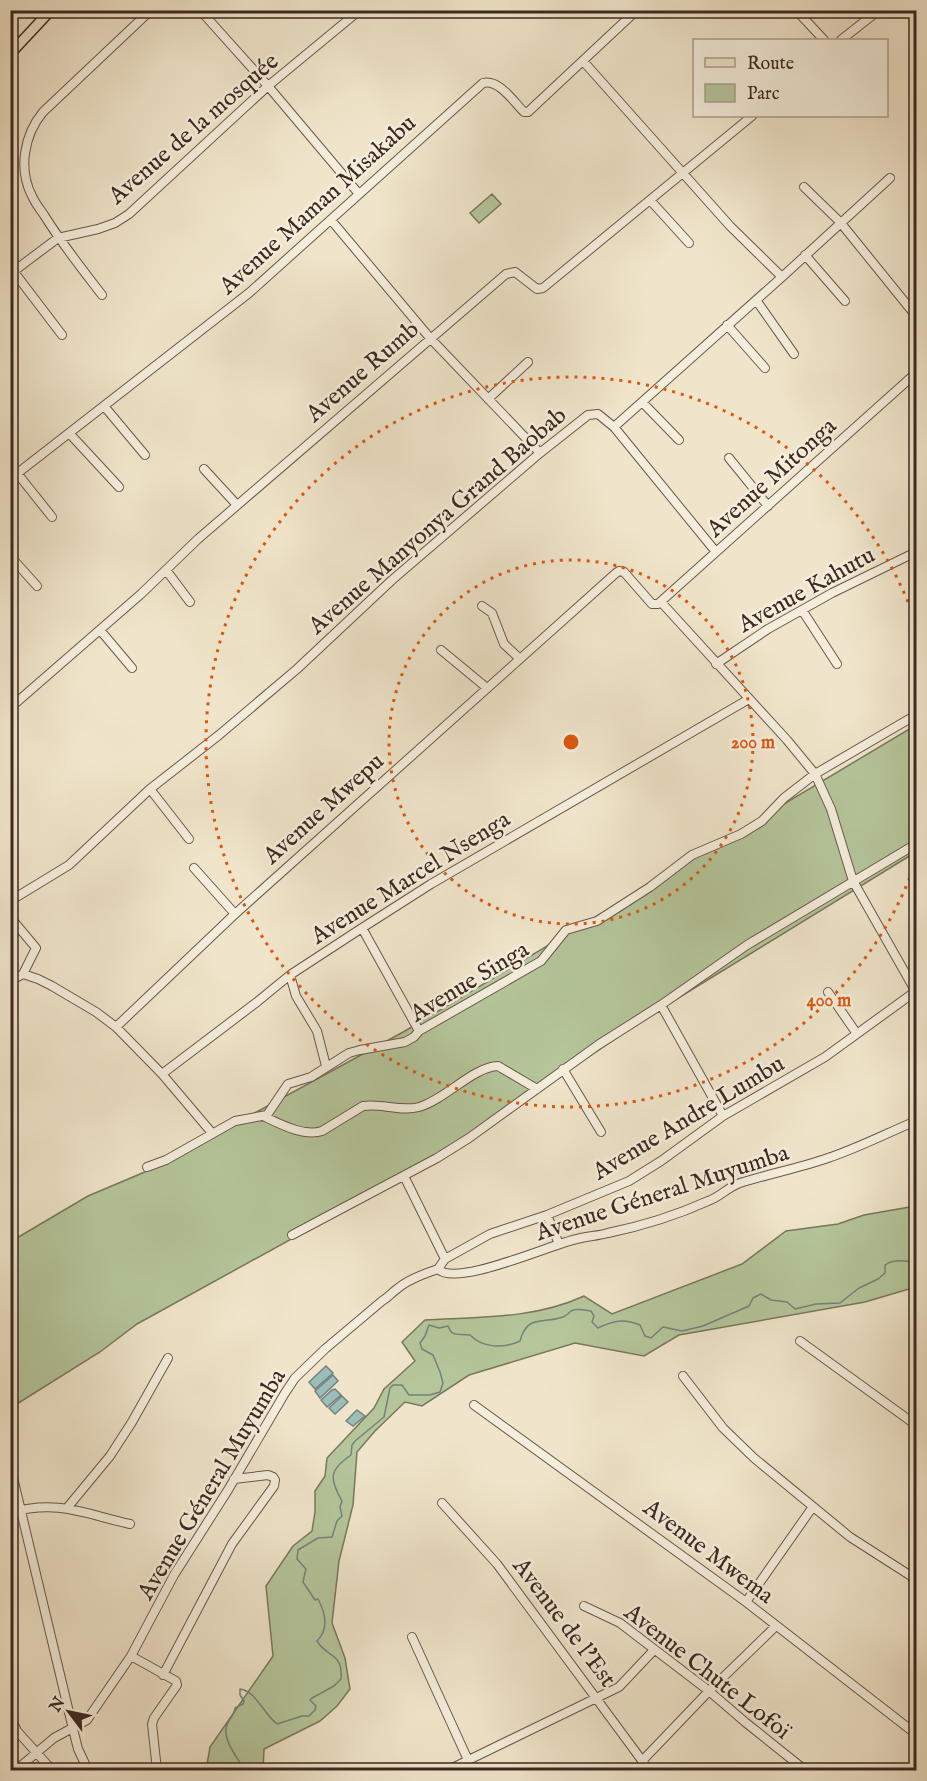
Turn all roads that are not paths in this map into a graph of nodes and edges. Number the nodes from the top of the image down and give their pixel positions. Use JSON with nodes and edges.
{"nodes":[{"id":1,"x":51,"y":10,"type":"edge"},
{"id":2,"x":151,"y":10,"type":"edge"},
{"id":3,"x":200,"y":10,"type":"edge"},
{"id":4,"x":360,"y":10,"type":"edge"},
{"id":5,"x":796,"y":10,"type":"edge"},
{"id":6,"x":879,"y":10,"type":"edge"},
{"id":7,"x":911,"y":10,"type":"edge"},
{"id":8,"x":635,"y":11,"type":"edge"},
{"id":9,"x":916,"y":21,"type":"edge"},
{"id":10,"x":823,"y":39,"type":"edge"},
{"id":11,"x":842,"y":39,"type":"edge"},
{"id":12,"x":10,"y":54,"type":"edge"},
{"id":13,"x":583,"y":61,"type":"junction"},
{"id":14,"x":268,"y":86,"type":"junction"},
{"id":15,"x":751,"y":117,"type":"edge"},
{"id":16,"x":683,"y":174,"type":"junction"},
{"id":17,"x":890,"y":178,"type":"dead end"},
{"id":18,"x":804,"y":187,"type":"dead end"},
{"id":19,"x":359,"y":194,"type":"junction"},
{"id":20,"x":650,"y":200,"type":"junction"},
{"id":21,"x":331,"y":220,"type":"junction"},
{"id":22,"x":840,"y":222,"type":"junction"},
{"id":23,"x":58,"y":238,"type":"junction"},
{"id":24,"x":689,"y":243,"type":"dead end"},
{"id":25,"x":805,"y":255,"type":"junction"},
{"id":26,"x":12,"y":273,"type":"edge"},
{"id":27,"x":782,"y":277,"type":"junction"},
{"id":28,"x":102,"y":295,"type":"dead end"},
{"id":29,"x":756,"y":300,"type":"junction"},
{"id":30,"x":845,"y":301,"type":"dead end"},
{"id":31,"x":916,"y":316,"type":"edge"},
{"id":32,"x":727,"y":326,"type":"junction"},
{"id":33,"x":62,"y":335,"type":"dead end"},
{"id":34,"x":430,"y":338,"type":"junction"},
{"id":35,"x":794,"y":354,"type":"dead end"},
{"id":36,"x":528,"y":362,"type":"dead end"},
{"id":37,"x":765,"y":368,"type":"dead end"},
{"id":38,"x":916,"y":373,"type":"edge"},
{"id":39,"x":488,"y":399,"type":"junction"},
{"id":40,"x":642,"y":402,"type":"junction"},
{"id":41,"x":104,"y":406,"type":"junction"},
{"id":42,"x":614,"y":427,"type":"junction"},
{"id":43,"x":69,"y":433,"type":"junction"},
{"id":44,"x":679,"y":440,"type":"dead end"},
{"id":45,"x":540,"y":453,"type":"junction"},
{"id":46,"x":145,"y":455,"type":"dead end"},
{"id":47,"x":729,"y":458,"type":"dead end"},
{"id":48,"x":204,"y":469,"type":"dead end"},
{"id":49,"x":14,"y":476,"type":"edge"},
{"id":50,"x":119,"y":487,"type":"dead end"},
{"id":51,"x":237,"y":505,"type":"junction"},
{"id":52,"x":768,"y":506,"type":"junction"},
{"id":53,"x":52,"y":517,"type":"dead end"},
{"id":54,"x":716,"y":552,"type":"junction"},
{"id":55,"x":916,"y":552,"type":"edge"},
{"id":56,"x":10,"y":555,"type":"edge"},
{"id":57,"x":166,"y":570,"type":"junction"},
{"id":58,"x":36,"y":586,"type":"dead end"},
{"id":59,"x":190,"y":602,"type":"dead end"},
{"id":60,"x":661,"y":602,"type":"junction"},
{"id":61,"x":482,"y":606,"type":"dead end"},
{"id":62,"x":802,"y":610,"type":"junction"},
{"id":63,"x":100,"y":630,"type":"junction"},
{"id":64,"x":441,"y":650,"type":"dead end"},
{"id":65,"x":520,"y":659,"type":"junction"},
{"id":66,"x":716,"y":664,"type":"junction"},
{"id":67,"x":837,"y":664,"type":"dead end"},
{"id":68,"x":132,"y":668,"type":"dead end"},
{"id":69,"x":487,"y":688,"type":"junction"},
{"id":70,"x":749,"y":699,"type":"junction"},
{"id":71,"x":10,"y":708,"type":"edge"},
{"id":72,"x":916,"y":716,"type":"edge"},
{"id":73,"x":815,"y":774,"type":"junction"},
{"id":74,"x":150,"y":789,"type":"junction"},
{"id":75,"x":189,"y":839,"type":"dead end"},
{"id":76,"x":916,"y":844,"type":"edge"},
{"id":77,"x":194,"y":868,"type":"dead end"},
{"id":78,"x":853,"y":881,"type":"junction"},
{"id":79,"x":10,"y":901,"type":"edge"},
{"id":80,"x":235,"y":914,"type":"junction"},
{"id":81,"x":10,"y":917,"type":"edge"},
{"id":82,"x":362,"y":928,"type":"junction"},
{"id":83,"x":23,"y":974,"type":"junction"},
{"id":84,"x":290,"y":975,"type":"junction"},
{"id":85,"x":10,"y":981,"type":"edge"},
{"id":86,"x":828,"y":992,"type":"dead end"},
{"id":87,"x":916,"y":992,"type":"edge"},
{"id":88,"x":661,"y":1005,"type":"junction"},
{"id":89,"x":116,"y":1027,"type":"junction"},
{"id":90,"x":418,"y":1031,"type":"junction"},
{"id":91,"x":857,"y":1034,"type":"junction"},
{"id":92,"x":326,"y":1066,"type":"junction"},
{"id":93,"x":563,"y":1070,"type":"junction"},
{"id":94,"x":162,"y":1074,"type":"junction"},
{"id":95,"x":537,"y":1089,"type":"junction"},
{"id":96,"x":263,"y":1116,"type":"junction"},
{"id":97,"x":723,"y":1116,"type":"junction"},
{"id":98,"x":916,"y":1121,"type":"edge"},
{"id":99,"x":601,"y":1132,"type":"dead end"},
{"id":100,"x":212,"y":1133,"type":"junction"},
{"id":101,"x":147,"y":1167,"type":"dead end"},
{"id":102,"x":404,"y":1176,"type":"junction"},
{"id":103,"x":547,"y":1215,"type":"junction"},
{"id":104,"x":292,"y":1235,"type":"dead end"},
{"id":105,"x":559,"y":1244,"type":"junction"},
{"id":106,"x":446,"y":1259,"type":"junction"},
{"id":107,"x":438,"y":1269,"type":"junction"},
{"id":108,"x":800,"y":1341,"type":"dead end"},
{"id":109,"x":168,"y":1358,"type":"dead end"},
{"id":110,"x":683,"y":1376,"type":"dead end"},
{"id":111,"x":474,"y":1406,"type":"dead end"},
{"id":112,"x":916,"y":1425,"type":"edge"},
{"id":113,"x":10,"y":1465,"type":"edge"},
{"id":114,"x":234,"y":1479,"type":"junction"},
{"id":115,"x":442,"y":1503,"type":"dead end"},
{"id":116,"x":67,"y":1508,"type":"junction"},
{"id":117,"x":813,"y":1508,"type":"junction"},
{"id":118,"x":21,"y":1510,"type":"junction"},
{"id":119,"x":10,"y":1513,"type":"edge"},
{"id":120,"x":130,"y":1524,"type":"dead end"},
{"id":121,"x":916,"y":1564,"type":"edge"},
{"id":122,"x":914,"y":1579,"type":"edge"},
{"id":123,"x":746,"y":1602,"type":"junction"},
{"id":124,"x":584,"y":1606,"type":"dead end"},
{"id":125,"x":776,"y":1626,"type":"junction"},
{"id":126,"x":412,"y":1637,"type":"dead end"},
{"id":127,"x":654,"y":1650,"type":"junction"},
{"id":128,"x":131,"y":1656,"type":"junction"},
{"id":129,"x":163,"y":1675,"type":"junction"},
{"id":130,"x":10,"y":1685,"type":"edge"},
{"id":131,"x":709,"y":1690,"type":"junction"},
{"id":132,"x":597,"y":1698,"type":"junction"},
{"id":133,"x":73,"y":1729,"type":"junction"},
{"id":134,"x":916,"y":1734,"type":"edge"},
{"id":135,"x":36,"y":1754,"type":"junction"},
{"id":136,"x":468,"y":1760,"type":"junction"},
{"id":137,"x":642,"y":1761,"type":"junction"},
{"id":138,"x":796,"y":1763,"type":"junction"},
{"id":139,"x":16,"y":1770,"type":"edge"},
{"id":140,"x":51,"y":1770,"type":"edge"},
{"id":141,"x":88,"y":1770,"type":"edge"},
{"id":142,"x":157,"y":1770,"type":"edge"},
{"id":143,"x":448,"y":1770,"type":"edge"},
{"id":144,"x":649,"y":1770,"type":"edge"},
{"id":145,"x":787,"y":1770,"type":"edge"},
{"id":146,"x":805,"y":1770,"type":"edge"}],
"edges":[{"from":1,"to":12,"type":"main road"},
{"from":2,"to":23,"type":"street"},
{"from":3,"to":14,"type":"street"},
{"from":4,"to":14,"type":"street","name":"Avenue de la mosquée"},
{"from":5,"to":10,"type":"street"},
{"from":6,"to":11,"type":"street"},
{"from":7,"to":9,"type":"street"},
{"from":8,"to":13,"type":"street","name":"Avenue Maman Misakabu"},
{"from":13,"to":16,"type":"street"},
{"from":13,"to":19,"type":"street","name":"Avenue Maman Misakabu"},
{"from":14,"to":19,"type":"street"},
{"from":14,"to":23,"type":"street","name":"Avenue de la mosquée"},
{"from":15,"to":16,"type":"street","name":"Avenue Rumb"},
{"from":16,"to":20,"type":"street","name":"Avenue Rumb"},
{"from":16,"to":27,"type":"street"},
{"from":17,"to":22,"type":"street"},
{"from":18,"to":22,"type":"street"},
{"from":19,"to":21,"type":"street","name":"Avenue Maman Misakabu"},
{"from":20,"to":24,"type":"street"},
{"from":20,"to":34,"type":"street","name":"Avenue Rumb"},
{"from":21,"to":34,"type":"street"},
{"from":21,"to":41,"type":"street","name":"Avenue Maman Misakabu"},
{"from":22,"to":25,"type":"street"},
{"from":22,"to":31,"type":"street"},
{"from":23,"to":26,"type":"street","name":"Avenue de la mosquée"},
{"from":23,"to":28,"type":"street"},
{"from":25,"to":27,"type":"street"},
{"from":25,"to":30,"type":"street"},
{"from":26,"to":33,"type":"street"},
{"from":27,"to":29,"type":"street"},
{"from":29,"to":32,"type":"street"},
{"from":29,"to":35,"type":"street"},
{"from":32,"to":37,"type":"street"},
{"from":32,"to":40,"type":"street"},
{"from":34,"to":39,"type":"street"},
{"from":34,"to":51,"type":"street","name":"Avenue Rumb"},
{"from":36,"to":39,"type":"street"},
{"from":38,"to":52,"type":"street","name":"Avenue Mitonga"},
{"from":39,"to":45,"type":"street"},
{"from":40,"to":42,"type":"street"},
{"from":40,"to":44,"type":"street"},
{"from":41,"to":43,"type":"street","name":"Avenue Maman Misakabu"},
{"from":41,"to":46,"type":"street"},
{"from":42,"to":45,"type":"street","name":"Avenue Manyonya Grand Baobab"},
{"from":42,"to":54,"type":"street"},
{"from":43,"to":49,"type":"street","name":"Avenue Maman Misakabu"},
{"from":43,"to":50,"type":"street"},
{"from":45,"to":74,"type":"street","name":"Avenue Manyonya Grand Baobab"},
{"from":47,"to":52,"type":"street"},
{"from":48,"to":51,"type":"street"},
{"from":49,"to":53,"type":"street"},
{"from":51,"to":57,"type":"street","name":"Avenue Rumb"},
{"from":52,"to":54,"type":"street","name":"Avenue Mitonga"},
{"from":54,"to":60,"type":"street","name":"Avenue Mitonga"},
{"from":55,"to":62,"type":"street","name":"Avenue Kahutu"},
{"from":56,"to":58,"type":"street"},
{"from":57,"to":59,"type":"street"},
{"from":57,"to":63,"type":"street","name":"Avenue Rumb"},
{"from":60,"to":65,"type":"street","name":"Avenue Mwepu"},
{"from":60,"to":66,"type":"street"},
{"from":61,"to":65,"type":"street"},
{"from":62,"to":66,"type":"street","name":"Avenue Kahutu"},
{"from":62,"to":67,"type":"street"},
{"from":63,"to":68,"type":"street"},
{"from":63,"to":71,"type":"street","name":"Avenue Rumb"},
{"from":64,"to":69,"type":"street"},
{"from":65,"to":69,"type":"street","name":"Avenue Mwepu"},
{"from":66,"to":70,"type":"street"},
{"from":69,"to":80,"type":"street","name":"Avenue Mwepu"},
{"from":70,"to":73,"type":"street"},
{"from":70,"to":82,"type":"street","name":"Avenue Marcel Nsenga"},
{"from":72,"to":73,"type":"street","name":"Avenue Singa"},
{"from":73,"to":78,"type":"street"},
{"from":73,"to":90,"type":"street","name":"Avenue Singa"},
{"from":74,"to":75,"type":"street"},
{"from":74,"to":79,"type":"street","name":"Avenue Manyonya Grand Baobab"},
{"from":76,"to":78,"type":"street"},
{"from":77,"to":80,"type":"street"},
{"from":78,"to":87,"type":"street"},
{"from":78,"to":88,"type":"street"},
{"from":80,"to":89,"type":"street","name":"Avenue Mwepu"},
{"from":81,"to":83,"type":"street"},
{"from":82,"to":84,"type":"street","name":"Avenue Marcel Nsenga"},
{"from":82,"to":90,"type":"street"},
{"from":83,"to":85,"type":"street"},
{"from":83,"to":89,"type":"street"},
{"from":84,"to":92,"type":"street"},
{"from":84,"to":94,"type":"street","name":"Avenue Marcel Nsenga"},
{"from":86,"to":91,"type":"street"},
{"from":87,"to":91,"type":"street","name":"Avenue Andre Lumbu"},
{"from":88,"to":93,"type":"street"},
{"from":88,"to":97,"type":"street"},
{"from":89,"to":94,"type":"street"},
{"from":90,"to":92,"type":"street","name":"Avenue Singa"},
{"from":91,"to":97,"type":"street","name":"Avenue Andre Lumbu"},
{"from":92,"to":96,"type":"street","name":"Avenue Singa"},
{"from":93,"to":95,"type":"street"},
{"from":93,"to":99,"type":"street"},
{"from":94,"to":100,"type":"street"},
{"from":95,"to":96,"type":"street"},
{"from":95,"to":102,"type":"street"},
{"from":96,"to":100,"type":"street"},
{"from":97,"to":103,"type":"street","name":"Avenue Andre Lumbu"},
{"from":98,"to":105,"type":"street","name":"Avenue Géneral Muyumba"},
{"from":100,"to":101,"type":"street"},
{"from":102,"to":104,"type":"street"},
{"from":102,"to":106,"type":"street"},
{"from":103,"to":105,"type":"street"},
{"from":103,"to":106,"type":"street","name":"Avenue Andre Lumbu"},
{"from":105,"to":107,"type":"street","name":"Avenue Géneral Muyumba"},
{"from":106,"to":107,"type":"street","name":"Avenue Andre Lumbu"},
{"from":107,"to":114,"type":"street","name":"Avenue Géneral Muyumba"},
{"from":108,"to":112,"type":"street"},
{"from":109,"to":116,"type":"street"},
{"from":110,"to":117,"type":"street"},
{"from":111,"to":123,"type":"street","name":"Avenue Mwema"},
{"from":113,"to":118,"type":"street"},
{"from":114,"to":128,"type":"street","name":"Avenue Géneral Muyumba"},
{"from":114,"to":129,"type":"street"},
{"from":115,"to":132,"type":"street","name":"Avenue de l'Est"},
{"from":116,"to":118,"type":"street"},
{"from":116,"to":120,"type":"street"},
{"from":117,"to":122,"type":"street"},
{"from":117,"to":123,"type":"street"},
{"from":118,"to":119,"type":"street"},
{"from":118,"to":133,"type":"street"},
{"from":121,"to":122,"type":"street"},
{"from":123,"to":125,"type":"street","name":"Avenue Mwema"},
{"from":124,"to":127,"type":"street","name":"Avenue Chute Lofoï"},
{"from":125,"to":131,"type":"street"},
{"from":125,"to":134,"type":"street","name":"Avenue Mwema"},
{"from":126,"to":136,"type":"street"},
{"from":127,"to":131,"type":"street","name":"Avenue Chute Lofoï"},
{"from":127,"to":132,"type":"street"},
{"from":128,"to":129,"type":"street"},
{"from":128,"to":133,"type":"street","name":"Avenue Géneral Muyumba"},
{"from":129,"to":142,"type":"street"},
{"from":130,"to":135,"type":"street"},
{"from":131,"to":137,"type":"street"},
{"from":131,"to":138,"type":"street","name":"Avenue Chute Lofoï"},
{"from":132,"to":136,"type":"street"},
{"from":132,"to":137,"type":"street","name":"Avenue de l'Est"},
{"from":133,"to":135,"type":"street","name":"Avenue Géneral Muyumba"},
{"from":133,"to":141,"type":"street"},
{"from":135,"to":139,"type":"street","name":"Avenue Géneral Muyumba"},
{"from":135,"to":140,"type":"street"},
{"from":136,"to":143,"type":"street"},
{"from":137,"to":144,"type":"street","name":"Avenue de l'Est"},
{"from":138,"to":145,"type":"street"},
{"from":138,"to":146,"type":"street","name":"Avenue Chute Lofoï"}]}
